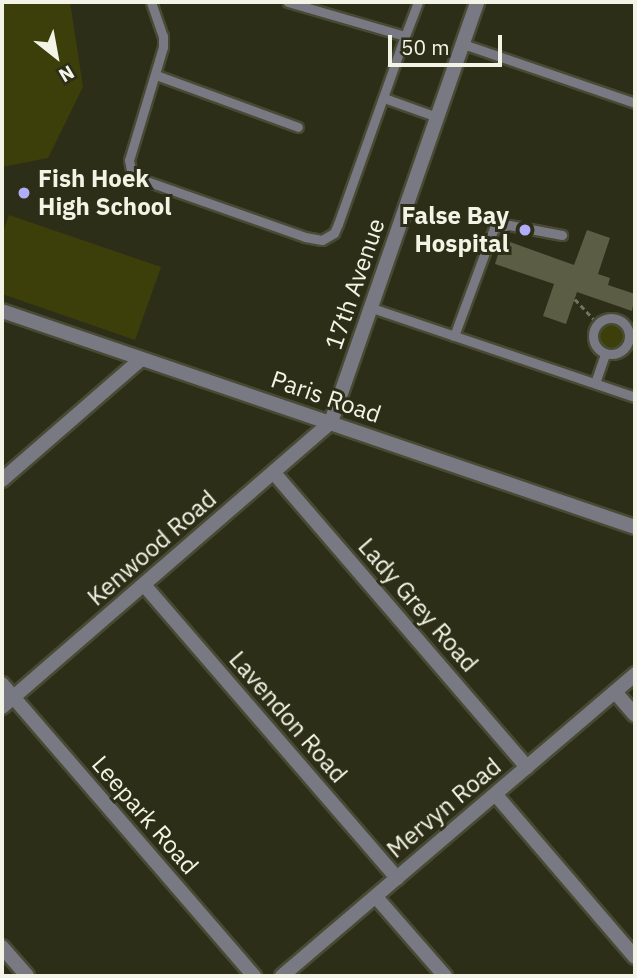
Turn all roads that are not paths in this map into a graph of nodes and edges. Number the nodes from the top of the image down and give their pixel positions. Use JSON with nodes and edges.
{"nodes":[{"id":1,"x":151,"y":2,"type":"edge"},
{"id":2,"x":288,"y":2,"type":"edge"},
{"id":3,"x":418,"y":2,"type":"edge"},
{"id":4,"x":477,"y":2,"type":"edge"},
{"id":5,"x":405,"y":36,"type":"junction"},
{"id":6,"x":463,"y":44,"type":"junction"},
{"id":7,"x":156,"y":75,"type":"junction"},
{"id":8,"x":384,"y":98,"type":"junction"},
{"id":9,"x":635,"y":103,"type":"edge"},
{"id":10,"x":437,"y":117,"type":"junction"},
{"id":11,"x":298,"y":127,"type":"dead end"},
{"id":12,"x":562,"y":236,"type":"dead end"},
{"id":13,"x":372,"y":308,"type":"junction"},
{"id":14,"x":2,"y":311,"type":"edge"},
{"id":15,"x":454,"y":337,"type":"junction"},
{"id":16,"x":605,"y":354,"type":"junction"},
{"id":17,"x":140,"y":360,"type":"junction"},
{"id":18,"x":595,"y":383,"type":"junction"},
{"id":19,"x":635,"y":397,"type":"edge"},
{"id":20,"x":331,"y":422,"type":"junction"},
{"id":21,"x":274,"y":473,"type":"junction"},
{"id":22,"x":2,"y":480,"type":"edge"},
{"id":23,"x":635,"y":527,"type":"edge"},
{"id":24,"x":145,"y":586,"type":"junction"},
{"id":25,"x":635,"y":674,"type":"edge"},
{"id":26,"x":2,"y":684,"type":"edge"},
{"id":27,"x":615,"y":692,"type":"junction"},
{"id":28,"x":7,"y":702,"type":"edge"},
{"id":29,"x":635,"y":715,"type":"edge"},
{"id":30,"x":527,"y":767,"type":"junction"},
{"id":31,"x":496,"y":795,"type":"junction"},
{"id":32,"x":397,"y":878,"type":"junction"},
{"id":33,"x":376,"y":897,"type":"junction"},
{"id":34,"x":2,"y":947,"type":"edge"},
{"id":35,"x":635,"y":957,"type":"edge"},
{"id":36,"x":27,"y":976,"type":"edge"},
{"id":37,"x":254,"y":976,"type":"edge"},
{"id":38,"x":282,"y":976,"type":"edge"},
{"id":39,"x":445,"y":976,"type":"edge"}],
"edges":[{"from":1,"to":7,"type":"lane"},
{"from":2,"to":5,"type":"lane"},
{"from":3,"to":5,"type":"lane"},
{"from":4,"to":6,"type":"street","name":"17th Avenue"},
{"from":5,"to":8,"type":"lane"},
{"from":6,"to":9,"type":"lane"},
{"from":6,"to":10,"type":"street","name":"17th Avenue"},
{"from":7,"to":8,"type":"lane"},
{"from":7,"to":11,"type":"lane"},
{"from":8,"to":10,"type":"lane"},
{"from":10,"to":13,"type":"street","name":"17th Avenue"},
{"from":12,"to":15,"type":"lane"},
{"from":13,"to":15,"type":"lane"},
{"from":13,"to":20,"type":"street","name":"17th Avenue"},
{"from":14,"to":17,"type":"street","name":"Paris Road"},
{"from":15,"to":18,"type":"lane"},
{"from":16,"to":16,"type":"lane"},
{"from":16,"to":18,"type":"lane"},
{"from":17,"to":20,"type":"street","name":"Paris Road"},
{"from":17,"to":22,"type":"street"},
{"from":18,"to":19,"type":"lane"},
{"from":20,"to":21,"type":"street","name":"Kenwood Road"},
{"from":20,"to":23,"type":"street","name":"Paris Road"},
{"from":21,"to":24,"type":"street","name":"Kenwood Road"},
{"from":21,"to":30,"type":"street","name":"Lady Grey Road"},
{"from":24,"to":28,"type":"street","name":"Kenwood Road"},
{"from":24,"to":32,"type":"street","name":"Lavendon Road"},
{"from":25,"to":27,"type":"street","name":"Mervyn Road"},
{"from":26,"to":28,"type":"street","name":"Leepark Road"},
{"from":27,"to":29,"type":"street"},
{"from":27,"to":30,"type":"street","name":"Mervyn Road"},
{"from":28,"to":37,"type":"street","name":"Leepark Road"},
{"from":30,"to":31,"type":"street","name":"Mervyn Road"},
{"from":31,"to":32,"type":"street","name":"Mervyn Road"},
{"from":31,"to":35,"type":"street"},
{"from":32,"to":33,"type":"street","name":"Mervyn Road"},
{"from":33,"to":38,"type":"street","name":"Mervyn Road"},
{"from":33,"to":39,"type":"street"},
{"from":34,"to":36,"type":"street"}]}
